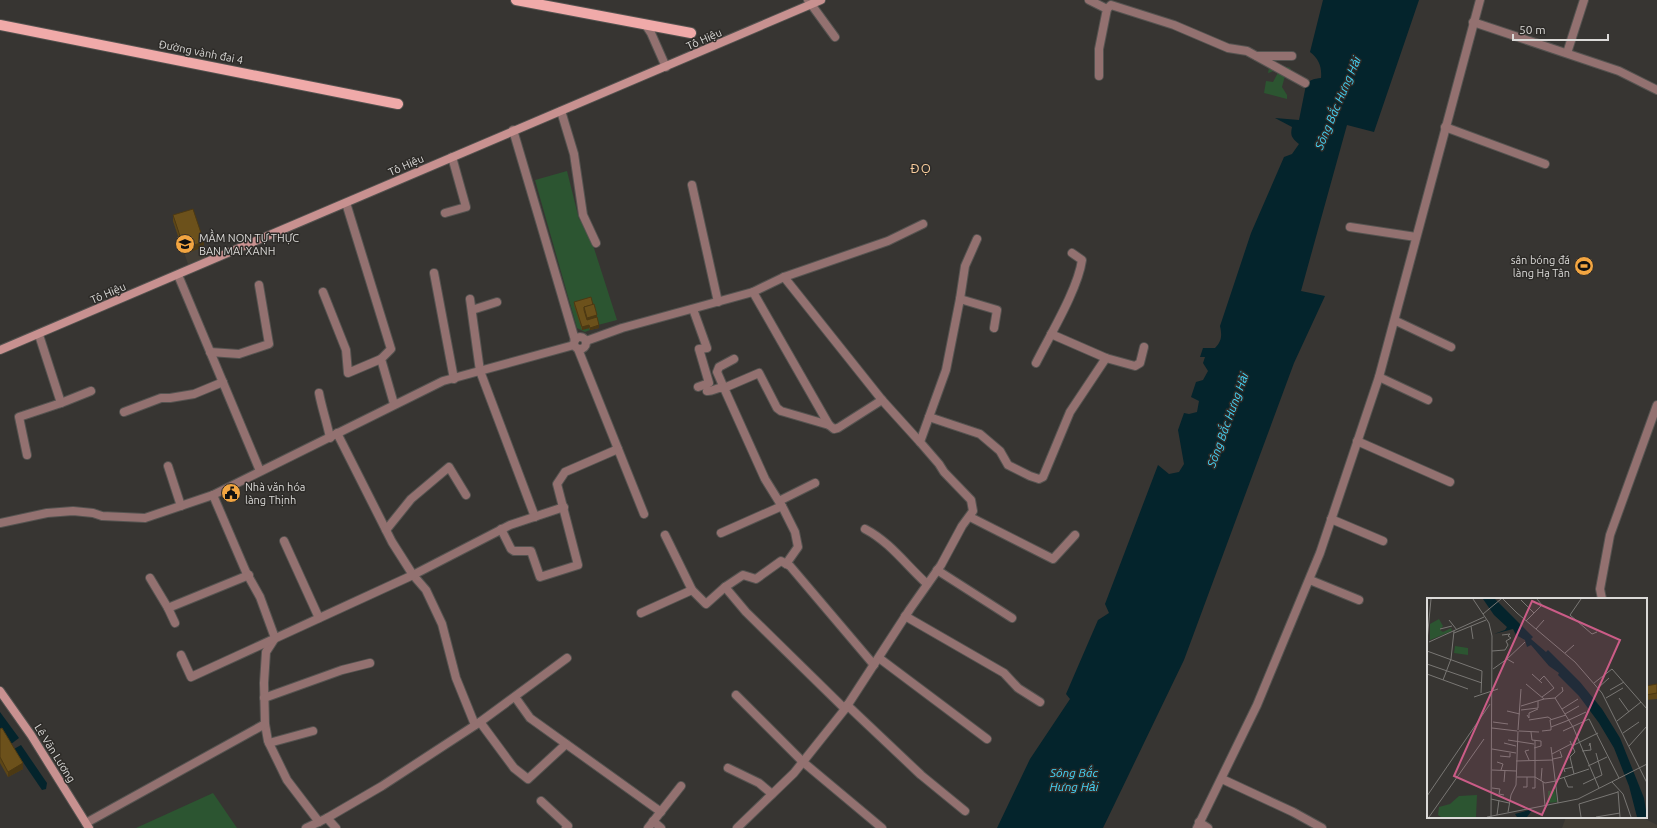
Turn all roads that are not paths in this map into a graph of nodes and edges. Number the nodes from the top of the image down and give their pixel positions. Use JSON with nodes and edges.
{"nodes":[{"id":1,"x":516,"y":0,"type":"edge"},
{"id":2,"x":820,"y":0,"type":"edge"},
{"id":3,"x":1089,"y":0,"type":"edge"},
{"id":4,"x":1480,"y":0,"type":"edge"},
{"id":5,"x":1584,"y":0,"type":"edge"},
{"id":6,"x":810,"y":2,"type":"edge"},
{"id":7,"x":1107,"y":9,"type":"junction"},
{"id":8,"x":1473,"y":22,"type":"junction"},
{"id":9,"x":645,"y":24,"type":"junction"},
{"id":10,"x":0,"y":25,"type":"edge"},
{"id":11,"x":691,"y":33,"type":"dead end"},
{"id":12,"x":834,"y":37,"type":"dead end"},
{"id":13,"x":1567,"y":53,"type":"junction"},
{"id":14,"x":1256,"y":56,"type":"junction"},
{"id":15,"x":1292,"y":56,"type":"dead end"},
{"id":16,"x":666,"y":67,"type":"junction"},
{"id":17,"x":1099,"y":76,"type":"dead end"},
{"id":18,"x":1305,"y":83,"type":"dead end"},
{"id":19,"x":1657,"y":90,"type":"edge"},
{"id":20,"x":398,"y":104,"type":"dead end"},
{"id":21,"x":561,"y":111,"type":"junction"},
{"id":22,"x":1445,"y":127,"type":"junction"},
{"id":23,"x":513,"y":130,"type":"junction"},
{"id":24,"x":452,"y":157,"type":"junction"},
{"id":25,"x":1545,"y":164,"type":"dead end"},
{"id":26,"x":692,"y":185,"type":"dead end"},
{"id":27,"x":346,"y":203,"type":"junction"},
{"id":28,"x":445,"y":213,"type":"dead end"},
{"id":29,"x":923,"y":224,"type":"dead end"},
{"id":30,"x":1350,"y":228,"type":"dead end"},
{"id":31,"x":1416,"y":237,"type":"junction"},
{"id":32,"x":977,"y":238,"type":"dead end"},
{"id":33,"x":596,"y":243,"type":"dead end"},
{"id":34,"x":1072,"y":253,"type":"dead end"},
{"id":35,"x":434,"y":273,"type":"dead end"},
{"id":36,"x":178,"y":275,"type":"junction"},
{"id":37,"x":784,"y":276,"type":"junction"},
{"id":38,"x":772,"y":284,"type":"junction"},
{"id":39,"x":259,"y":285,"type":"dead end"},
{"id":40,"x":793,"y":288,"type":"junction"},
{"id":41,"x":323,"y":292,"type":"dead end"},
{"id":42,"x":753,"y":292,"type":"junction"},
{"id":43,"x":470,"y":299,"type":"dead end"},
{"id":44,"x":960,"y":299,"type":"junction"},
{"id":45,"x":497,"y":302,"type":"dead end"},
{"id":46,"x":718,"y":302,"type":"junction"},
{"id":47,"x":693,"y":309,"type":"junction"},
{"id":48,"x":472,"y":310,"type":"junction"},
{"id":49,"x":1396,"y":321,"type":"junction"},
{"id":50,"x":994,"y":328,"type":"dead end"},
{"id":51,"x":1051,"y":334,"type":"junction"},
{"id":52,"x":39,"y":335,"type":"junction"},
{"id":53,"x":576,"y":345,"type":"junction"},
{"id":54,"x":1144,"y":347,"type":"dead end"},
{"id":55,"x":1451,"y":347,"type":"dead end"},
{"id":56,"x":0,"y":350,"type":"edge"},
{"id":57,"x":210,"y":352,"type":"junction"},
{"id":58,"x":1106,"y":358,"type":"junction"},
{"id":59,"x":381,"y":359,"type":"junction"},
{"id":60,"x":734,"y":359,"type":"dead end"},
{"id":61,"x":1036,"y":363,"type":"dead end"},
{"id":62,"x":480,"y":370,"type":"junction"},
{"id":63,"x":1380,"y":377,"type":"junction"},
{"id":64,"x":454,"y":379,"type":"junction"},
{"id":65,"x":223,"y":382,"type":"junction"},
{"id":66,"x":698,"y":387,"type":"dead end"},
{"id":67,"x":724,"y":388,"type":"junction"},
{"id":68,"x":91,"y":391,"type":"dead end"},
{"id":69,"x":707,"y":391,"type":"dead end"},
{"id":70,"x":319,"y":393,"type":"dead end"},
{"id":71,"x":882,"y":400,"type":"junction"},
{"id":72,"x":1428,"y":400,"type":"dead end"},
{"id":73,"x":60,"y":403,"type":"junction"},
{"id":74,"x":394,"y":404,"type":"junction"},
{"id":75,"x":1657,"y":405,"type":"edge"},
{"id":76,"x":124,"y":412,"type":"dead end"},
{"id":77,"x":929,"y":417,"type":"junction"},
{"id":78,"x":829,"y":425,"type":"junction"},
{"id":79,"x":337,"y":433,"type":"junction"},
{"id":80,"x":330,"y":438,"type":"junction"},
{"id":81,"x":1357,"y":441,"type":"junction"},
{"id":82,"x":920,"y":442,"type":"junction"},
{"id":83,"x":618,"y":449,"type":"junction"},
{"id":84,"x":27,"y":455,"type":"dead end"},
{"id":85,"x":168,"y":466,"type":"dead end"},
{"id":86,"x":260,"y":471,"type":"junction"},
{"id":87,"x":1450,"y":482,"type":"dead end"},
{"id":88,"x":815,"y":483,"type":"dead end"},
{"id":89,"x":213,"y":495,"type":"junction"},
{"id":90,"x":466,"y":495,"type":"dead end"},
{"id":91,"x":780,"y":504,"type":"junction"},
{"id":92,"x":181,"y":506,"type":"junction"},
{"id":93,"x":564,"y":507,"type":"junction"},
{"id":94,"x":644,"y":514,"type":"dead end"},
{"id":95,"x":535,"y":517,"type":"junction"},
{"id":96,"x":970,"y":517,"type":"junction"},
{"id":97,"x":1331,"y":519,"type":"junction"},
{"id":98,"x":0,"y":523,"type":"edge"},
{"id":99,"x":501,"y":529,"type":"junction"},
{"id":100,"x":865,"y":529,"type":"dead end"},
{"id":101,"x":386,"y":530,"type":"junction"},
{"id":102,"x":721,"y":533,"type":"dead end"},
{"id":103,"x":665,"y":535,"type":"dead end"},
{"id":104,"x":1075,"y":535,"type":"dead end"},
{"id":105,"x":284,"y":541,"type":"dead end"},
{"id":106,"x":1383,"y":541,"type":"dead end"},
{"id":107,"x":786,"y":564,"type":"junction"},
{"id":108,"x":937,"y":570,"type":"junction"},
{"id":109,"x":249,"y":575,"type":"junction"},
{"id":110,"x":413,"y":575,"type":"junction"},
{"id":111,"x":150,"y":578,"type":"dead end"},
{"id":112,"x":1310,"y":580,"type":"junction"},
{"id":113,"x":927,"y":584,"type":"junction"},
{"id":114,"x":725,"y":587,"type":"junction"},
{"id":115,"x":692,"y":590,"type":"junction"},
{"id":116,"x":1602,"y":598,"type":"edge"},
{"id":117,"x":1359,"y":600,"type":"dead end"},
{"id":118,"x":168,"y":608,"type":"junction"},
{"id":119,"x":641,"y":614,"type":"dead end"},
{"id":120,"x":905,"y":616,"type":"junction"},
{"id":121,"x":319,"y":618,"type":"junction"},
{"id":122,"x":1012,"y":618,"type":"dead end"},
{"id":123,"x":175,"y":623,"type":"dead end"},
{"id":124,"x":275,"y":638,"type":"junction"},
{"id":125,"x":181,"y":654,"type":"dead end"},
{"id":126,"x":567,"y":658,"type":"dead end"},
{"id":127,"x":876,"y":662,"type":"junction"},
{"id":128,"x":370,"y":663,"type":"dead end"},
{"id":129,"x":0,"y":691,"type":"edge"},
{"id":130,"x":736,"y":695,"type":"dead end"},
{"id":131,"x":264,"y":698,"type":"junction"},
{"id":132,"x":515,"y":698,"type":"junction"},
{"id":133,"x":1040,"y":702,"type":"dead end"},
{"id":134,"x":846,"y":707,"type":"junction"},
{"id":135,"x":264,"y":724,"type":"junction"},
{"id":136,"x":478,"y":724,"type":"junction"},
{"id":137,"x":313,"y":731,"type":"dead end"},
{"id":138,"x":988,"y":739,"type":"dead end"},
{"id":139,"x":269,"y":744,"type":"junction"},
{"id":140,"x":566,"y":744,"type":"junction"},
{"id":141,"x":803,"y":762,"type":"junction"},
{"id":142,"x":728,"y":768,"type":"dead end"},
{"id":143,"x":1222,"y":779,"type":"junction"},
{"id":144,"x":681,"y":786,"type":"dead end"},
{"id":145,"x":772,"y":794,"type":"junction"},
{"id":146,"x":541,"y":801,"type":"dead end"},
{"id":147,"x":965,"y":811,"type":"dead end"},
{"id":148,"x":661,"y":812,"type":"junction"},
{"id":149,"x":327,"y":818,"type":"junction"},
{"id":150,"x":654,"y":821,"type":"junction"},
{"id":151,"x":319,"y":822,"type":"junction"},
{"id":152,"x":87,"y":825,"type":"edge"},
{"id":153,"x":1198,"y":825,"type":"edge"},
{"id":154,"x":306,"y":828,"type":"edge"},
{"id":155,"x":336,"y":828,"type":"edge"},
{"id":156,"x":566,"y":828,"type":"edge"},
{"id":157,"x":648,"y":828,"type":"edge"},
{"id":158,"x":661,"y":828,"type":"edge"},
{"id":159,"x":737,"y":828,"type":"edge"},
{"id":160,"x":882,"y":828,"type":"edge"},
{"id":161,"x":1208,"y":828,"type":"edge"},
{"id":162,"x":1322,"y":828,"type":"edge"}],
"edges":[{"from":1,"to":9,"type":"main road"},
{"from":2,"to":6,"type":"main road","name":"Tô Hiệu"},
{"from":3,"to":7,"type":"street"},
{"from":4,"to":8,"type":"street"},
{"from":5,"to":13,"type":"street"},
{"from":6,"to":12,"type":"street"},
{"from":6,"to":16,"type":"main road","name":"Tô Hiệu"},
{"from":7,"to":14,"type":"street"},
{"from":7,"to":17,"type":"street"},
{"from":8,"to":13,"type":"street"},
{"from":8,"to":22,"type":"street"},
{"from":9,"to":11,"type":"main road"},
{"from":9,"to":16,"type":"street"},
{"from":10,"to":20,"type":"main road","name":"Đường vành đai 4"},
{"from":13,"to":19,"type":"street"},
{"from":14,"to":15,"type":"street"},
{"from":14,"to":18,"type":"street"},
{"from":16,"to":21,"type":"main road","name":"Tô Hiệu"},
{"from":21,"to":23,"type":"main road","name":"Tô Hiệu"},
{"from":21,"to":33,"type":"street"},
{"from":22,"to":25,"type":"street"},
{"from":22,"to":31,"type":"street"},
{"from":23,"to":24,"type":"main road","name":"Tô Hiệu"},
{"from":23,"to":53,"type":"street"},
{"from":24,"to":27,"type":"main road","name":"Tô Hiệu"},
{"from":24,"to":28,"type":"street"},
{"from":26,"to":46,"type":"street"},
{"from":27,"to":36,"type":"main road","name":"Tô Hiệu"},
{"from":27,"to":59,"type":"street"},
{"from":29,"to":37,"type":"street"},
{"from":30,"to":31,"type":"street"},
{"from":31,"to":49,"type":"street"},
{"from":32,"to":44,"type":"street"},
{"from":34,"to":51,"type":"street"},
{"from":35,"to":64,"type":"street"},
{"from":36,"to":52,"type":"main road","name":"Tô Hiệu"},
{"from":36,"to":57,"type":"street"},
{"from":37,"to":38,"type":"street"},
{"from":37,"to":40,"type":"street"},
{"from":38,"to":40,"type":"street"},
{"from":38,"to":42,"type":"street"},
{"from":39,"to":57,"type":"street"},
{"from":40,"to":71,"type":"street"},
{"from":41,"to":59,"type":"street"},
{"from":42,"to":46,"type":"street"},
{"from":42,"to":78,"type":"street"},
{"from":43,"to":48,"type":"street"},
{"from":44,"to":50,"type":"street"},
{"from":44,"to":77,"type":"street"},
{"from":45,"to":48,"type":"street"},
{"from":46,"to":47,"type":"street"},
{"from":47,"to":53,"type":"street"},
{"from":47,"to":66,"type":"street"},
{"from":48,"to":62,"type":"street"},
{"from":49,"to":55,"type":"street"},
{"from":49,"to":63,"type":"street"},
{"from":51,"to":58,"type":"street"},
{"from":51,"to":61,"type":"street"},
{"from":52,"to":56,"type":"main road","name":"Tô Hiệu"},
{"from":52,"to":73,"type":"street"},
{"from":53,"to":62,"type":"street"},
{"from":53,"to":83,"type":"street"},
{"from":54,"to":58,"type":"street"},
{"from":57,"to":65,"type":"street"},
{"from":58,"to":77,"type":"street"},
{"from":59,"to":74,"type":"street"},
{"from":60,"to":67,"type":"street"},
{"from":62,"to":64,"type":"street"},
{"from":62,"to":95,"type":"street"},
{"from":63,"to":72,"type":"street"},
{"from":63,"to":81,"type":"street"},
{"from":64,"to":74,"type":"street"},
{"from":65,"to":76,"type":"street"},
{"from":65,"to":86,"type":"street"},
{"from":67,"to":69,"type":"street"},
{"from":67,"to":78,"type":"street"},
{"from":67,"to":91,"type":"street"},
{"from":68,"to":73,"type":"street"},
{"from":70,"to":80,"type":"street"},
{"from":71,"to":78,"type":"street"},
{"from":71,"to":82,"type":"street"},
{"from":73,"to":84,"type":"street"},
{"from":74,"to":79,"type":"street"},
{"from":75,"to":116,"type":"street"},
{"from":77,"to":82,"type":"street"},
{"from":79,"to":80,"type":"street"},
{"from":79,"to":101,"type":"street"},
{"from":80,"to":86,"type":"street"},
{"from":81,"to":87,"type":"street"},
{"from":81,"to":97,"type":"street"},
{"from":82,"to":96,"type":"street"},
{"from":83,"to":93,"type":"street"},
{"from":83,"to":94,"type":"street"},
{"from":85,"to":92,"type":"street"},
{"from":86,"to":89,"type":"street"},
{"from":88,"to":91,"type":"street"},
{"from":89,"to":92,"type":"street"},
{"from":89,"to":109,"type":"street"},
{"from":90,"to":101,"type":"street"},
{"from":91,"to":102,"type":"street"},
{"from":91,"to":107,"type":"street"},
{"from":92,"to":98,"type":"street"},
{"from":93,"to":95,"type":"street"},
{"from":93,"to":99,"type":"street"},
{"from":95,"to":99,"type":"street"},
{"from":96,"to":104,"type":"street"},
{"from":96,"to":108,"type":"street"},
{"from":97,"to":106,"type":"street"},
{"from":97,"to":112,"type":"street"},
{"from":99,"to":110,"type":"street"},
{"from":100,"to":113,"type":"street"},
{"from":101,"to":110,"type":"street"},
{"from":103,"to":115,"type":"street"},
{"from":105,"to":121,"type":"street"},
{"from":107,"to":114,"type":"street"},
{"from":107,"to":127,"type":"street"},
{"from":108,"to":113,"type":"street"},
{"from":108,"to":122,"type":"street"},
{"from":109,"to":118,"type":"street"},
{"from":109,"to":124,"type":"street"},
{"from":110,"to":121,"type":"street"},
{"from":110,"to":136,"type":"street"},
{"from":111,"to":118,"type":"street"},
{"from":112,"to":117,"type":"street"},
{"from":112,"to":143,"type":"street"},
{"from":113,"to":120,"type":"street"},
{"from":114,"to":115,"type":"street"},
{"from":114,"to":134,"type":"street"},
{"from":115,"to":119,"type":"street"},
{"from":118,"to":123,"type":"street"},
{"from":120,"to":127,"type":"street"},
{"from":120,"to":133,"type":"street"},
{"from":121,"to":124,"type":"street"},
{"from":124,"to":125,"type":"street"},
{"from":124,"to":131,"type":"street"},
{"from":126,"to":132,"type":"street"},
{"from":127,"to":134,"type":"street"},
{"from":127,"to":138,"type":"street"},
{"from":128,"to":131,"type":"street"},
{"from":129,"to":152,"type":"main road","name":"Lê Văn Lương"},
{"from":130,"to":141,"type":"street"},
{"from":131,"to":135,"type":"street"},
{"from":132,"to":136,"type":"street"},
{"from":132,"to":140,"type":"street"},
{"from":134,"to":141,"type":"street"},
{"from":134,"to":147,"type":"street"},
{"from":135,"to":139,"type":"street"},
{"from":135,"to":152,"type":"street"},
{"from":136,"to":140,"type":"street"},
{"from":136,"to":149,"type":"street"},
{"from":137,"to":139,"type":"street"},
{"from":139,"to":151,"type":"street"},
{"from":140,"to":148,"type":"street"},
{"from":141,"to":145,"type":"street"},
{"from":141,"to":160,"type":"street"},
{"from":142,"to":145,"type":"street"},
{"from":143,"to":153,"type":"street"},
{"from":143,"to":162,"type":"street"},
{"from":144,"to":148,"type":"street"},
{"from":145,"to":159,"type":"street"},
{"from":146,"to":156,"type":"street"},
{"from":148,"to":150,"type":"street"},
{"from":149,"to":151,"type":"street"},
{"from":149,"to":155,"type":"street"},
{"from":150,"to":157,"type":"street"},
{"from":150,"to":158,"type":"street"},
{"from":151,"to":154,"type":"street"},
{"from":153,"to":161,"type":"street"}]}
